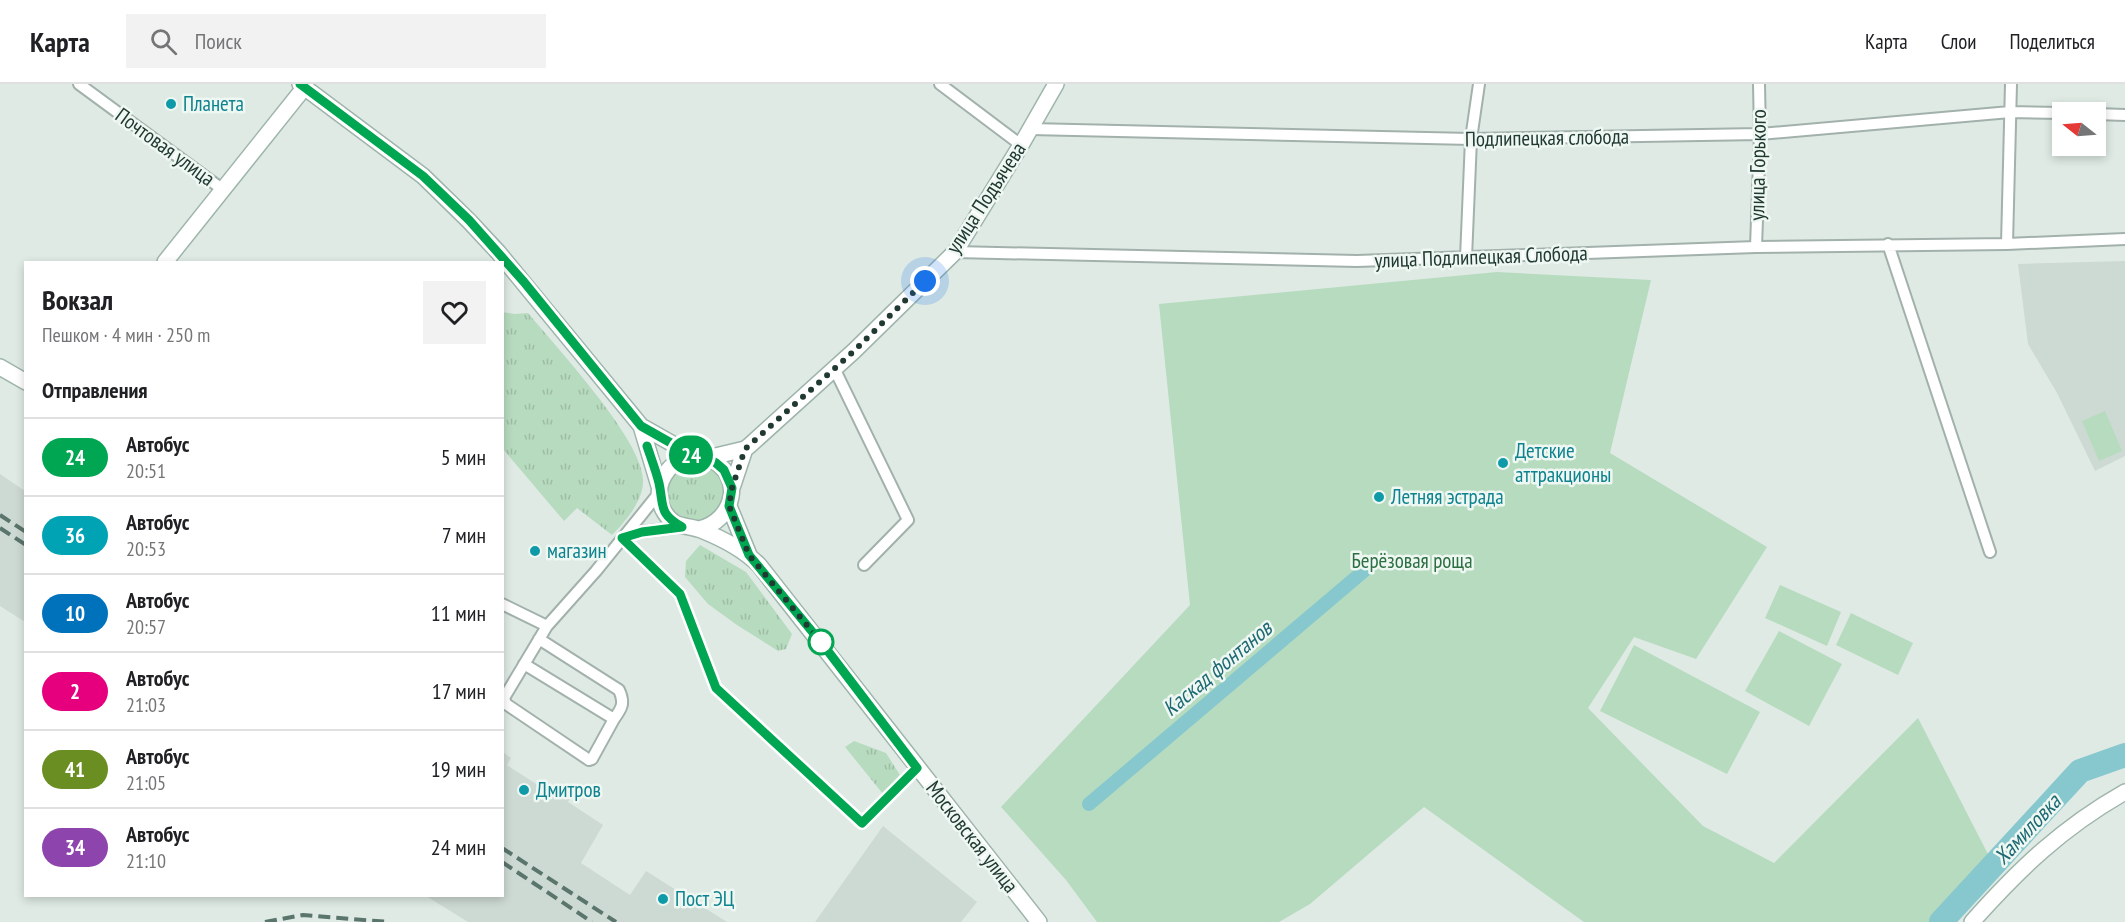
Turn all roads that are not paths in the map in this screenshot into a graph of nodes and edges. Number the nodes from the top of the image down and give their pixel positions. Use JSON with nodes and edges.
{"nodes":[{"id":1,"x":79,"y":84,"type":"edge"},
{"id":2,"x":940,"y":84,"type":"edge"},
{"id":3,"x":1056,"y":84,"type":"edge"},
{"id":4,"x":1479,"y":84,"type":"edge"},
{"id":5,"x":1759,"y":84,"type":"edge"},
{"id":6,"x":2010,"y":84,"type":"edge"},
{"id":7,"x":302,"y":86,"type":"edge"},
{"id":8,"x":2010,"y":112,"type":"junction"},
{"id":9,"x":2052,"y":113,"type":"edge"},
{"id":10,"x":2106,"y":114,"type":"edge"},
{"id":11,"x":2125,"y":115,"type":"edge"},
{"id":12,"x":1030,"y":129,"type":"junction"},
{"id":13,"x":1760,"y":134,"type":"junction"},
{"id":14,"x":1472,"y":139,"type":"junction"},
{"id":15,"x":1021,"y":145,"type":"junction"},
{"id":16,"x":222,"y":189,"type":"junction"},
{"id":17,"x":2125,"y":239,"type":"edge"},
{"id":18,"x":1888,"y":244,"type":"junction"},
{"id":19,"x":2007,"y":244,"type":"junction"},
{"id":20,"x":1756,"y":247,"type":"junction"},
{"id":21,"x":955,"y":252,"type":"junction"},
{"id":22,"x":1466,"y":258,"type":"junction"},
{"id":23,"x":166,"y":261,"type":"edge"},
{"id":24,"x":0,"y":367,"type":"edge"},
{"id":25,"x":834,"y":368,"type":"junction"},
{"id":26,"x":24,"y":381,"type":"edge"},
{"id":27,"x":641,"y":426,"type":"junction"},
{"id":28,"x":745,"y":449,"type":"junction"},
{"id":29,"x":700,"y":457,"type":"junction"},
{"id":30,"x":732,"y":488,"type":"junction"},
{"id":31,"x":659,"y":490,"type":"junction"},
{"id":32,"x":729,"y":506,"type":"junction"},
{"id":33,"x":682,"y":527,"type":"junction"},
{"id":34,"x":699,"y":529,"type":"junction"},
{"id":35,"x":622,"y":538,"type":"junction"},
{"id":36,"x":1990,"y":552,"type":"dead end"},
{"id":37,"x":749,"y":555,"type":"junction"},
{"id":38,"x":864,"y":566,"type":"dead end"},
{"id":39,"x":504,"y":605,"type":"edge"},
{"id":40,"x":547,"y":626,"type":"junction"},
{"id":41,"x":539,"y":639,"type":"junction"},
{"id":42,"x":524,"y":664,"type":"junction"},
{"id":43,"x":614,"y":719,"type":"junction"},
{"id":44,"x":2125,"y":792,"type":"edge"},
{"id":45,"x":1039,"y":922,"type":"edge"},
{"id":46,"x":1972,"y":922,"type":"edge"}],
"edges":[{"from":1,"to":16,"type":"street","name":"Почтовая улица"},
{"from":2,"to":15,"type":"street"},
{"from":3,"to":12,"type":"main road","name":"улица Подъячева"},
{"from":4,"to":14,"type":"street"},
{"from":5,"to":13,"type":"street","name":"улица Горького"},
{"from":6,"to":8,"type":"street"},
{"from":7,"to":16,"type":"main road"},
{"from":7,"to":27,"type":"main road"},
{"from":8,"to":9,"type":"street","name":"Подлипецкая слобода"},
{"from":8,"to":13,"type":"street","name":"Подлипецкая слобода"},
{"from":8,"to":19,"type":"street"},
{"from":10,"to":11,"type":"street"},
{"from":12,"to":14,"type":"street","name":"Подлипецкая слобода"},
{"from":12,"to":15,"type":"main road","name":"улица Подъячева"},
{"from":13,"to":14,"type":"street","name":"Подлипецкая слобода"},
{"from":13,"to":20,"type":"street","name":"улица Горького"},
{"from":14,"to":22,"type":"street"},
{"from":15,"to":21,"type":"main road","name":"улица Подъячева"},
{"from":16,"to":23,"type":"main road"},
{"from":17,"to":19,"type":"street","name":"улица Подлипецкая Слобода"},
{"from":18,"to":19,"type":"street","name":"улица Подлипецкая Слобода"},
{"from":18,"to":20,"type":"street","name":"улица Подлипецкая Слобода"},
{"from":18,"to":36,"type":"street"},
{"from":20,"to":22,"type":"street","name":"улица Подлипецкая Слобода"},
{"from":21,"to":22,"type":"street","name":"улица Подлипецкая Слобода"},
{"from":21,"to":25,"type":"main road","name":"улица Подъячева"},
{"from":24,"to":26,"type":"main road"},
{"from":25,"to":28,"type":"main road","name":"улица Подъячева"},
{"from":25,"to":38,"type":"street"},
{"from":27,"to":29,"type":"main road"},
{"from":27,"to":31,"type":"main road"},
{"from":28,"to":29,"type":"main road","name":"улица Подъячева"},
{"from":28,"to":30,"type":"main road","name":"улица Подъячева"},
{"from":29,"to":30,"type":"main road"},
{"from":29,"to":31,"type":"main road"},
{"from":30,"to":32,"type":"main road"},
{"from":31,"to":33,"type":"main road"},
{"from":31,"to":35,"type":"street"},
{"from":32,"to":34,"type":"main road"},
{"from":32,"to":37,"type":"main road","name":"Московская улица"},
{"from":33,"to":34,"type":"main road","name":"Московская улица"},
{"from":33,"to":35,"type":"street"},
{"from":34,"to":37,"type":"main road","name":"Московская улица"},
{"from":35,"to":40,"type":"street"},
{"from":37,"to":45,"type":"main road","name":"Московская улица"},
{"from":39,"to":40,"type":"street"},
{"from":40,"to":41,"type":"street"},
{"from":41,"to":42,"type":"street"},
{"from":41,"to":43,"type":"street"},
{"from":42,"to":43,"type":"street"},
{"from":42,"to":43,"type":"street"},
{"from":44,"to":46,"type":"main road"}]}
